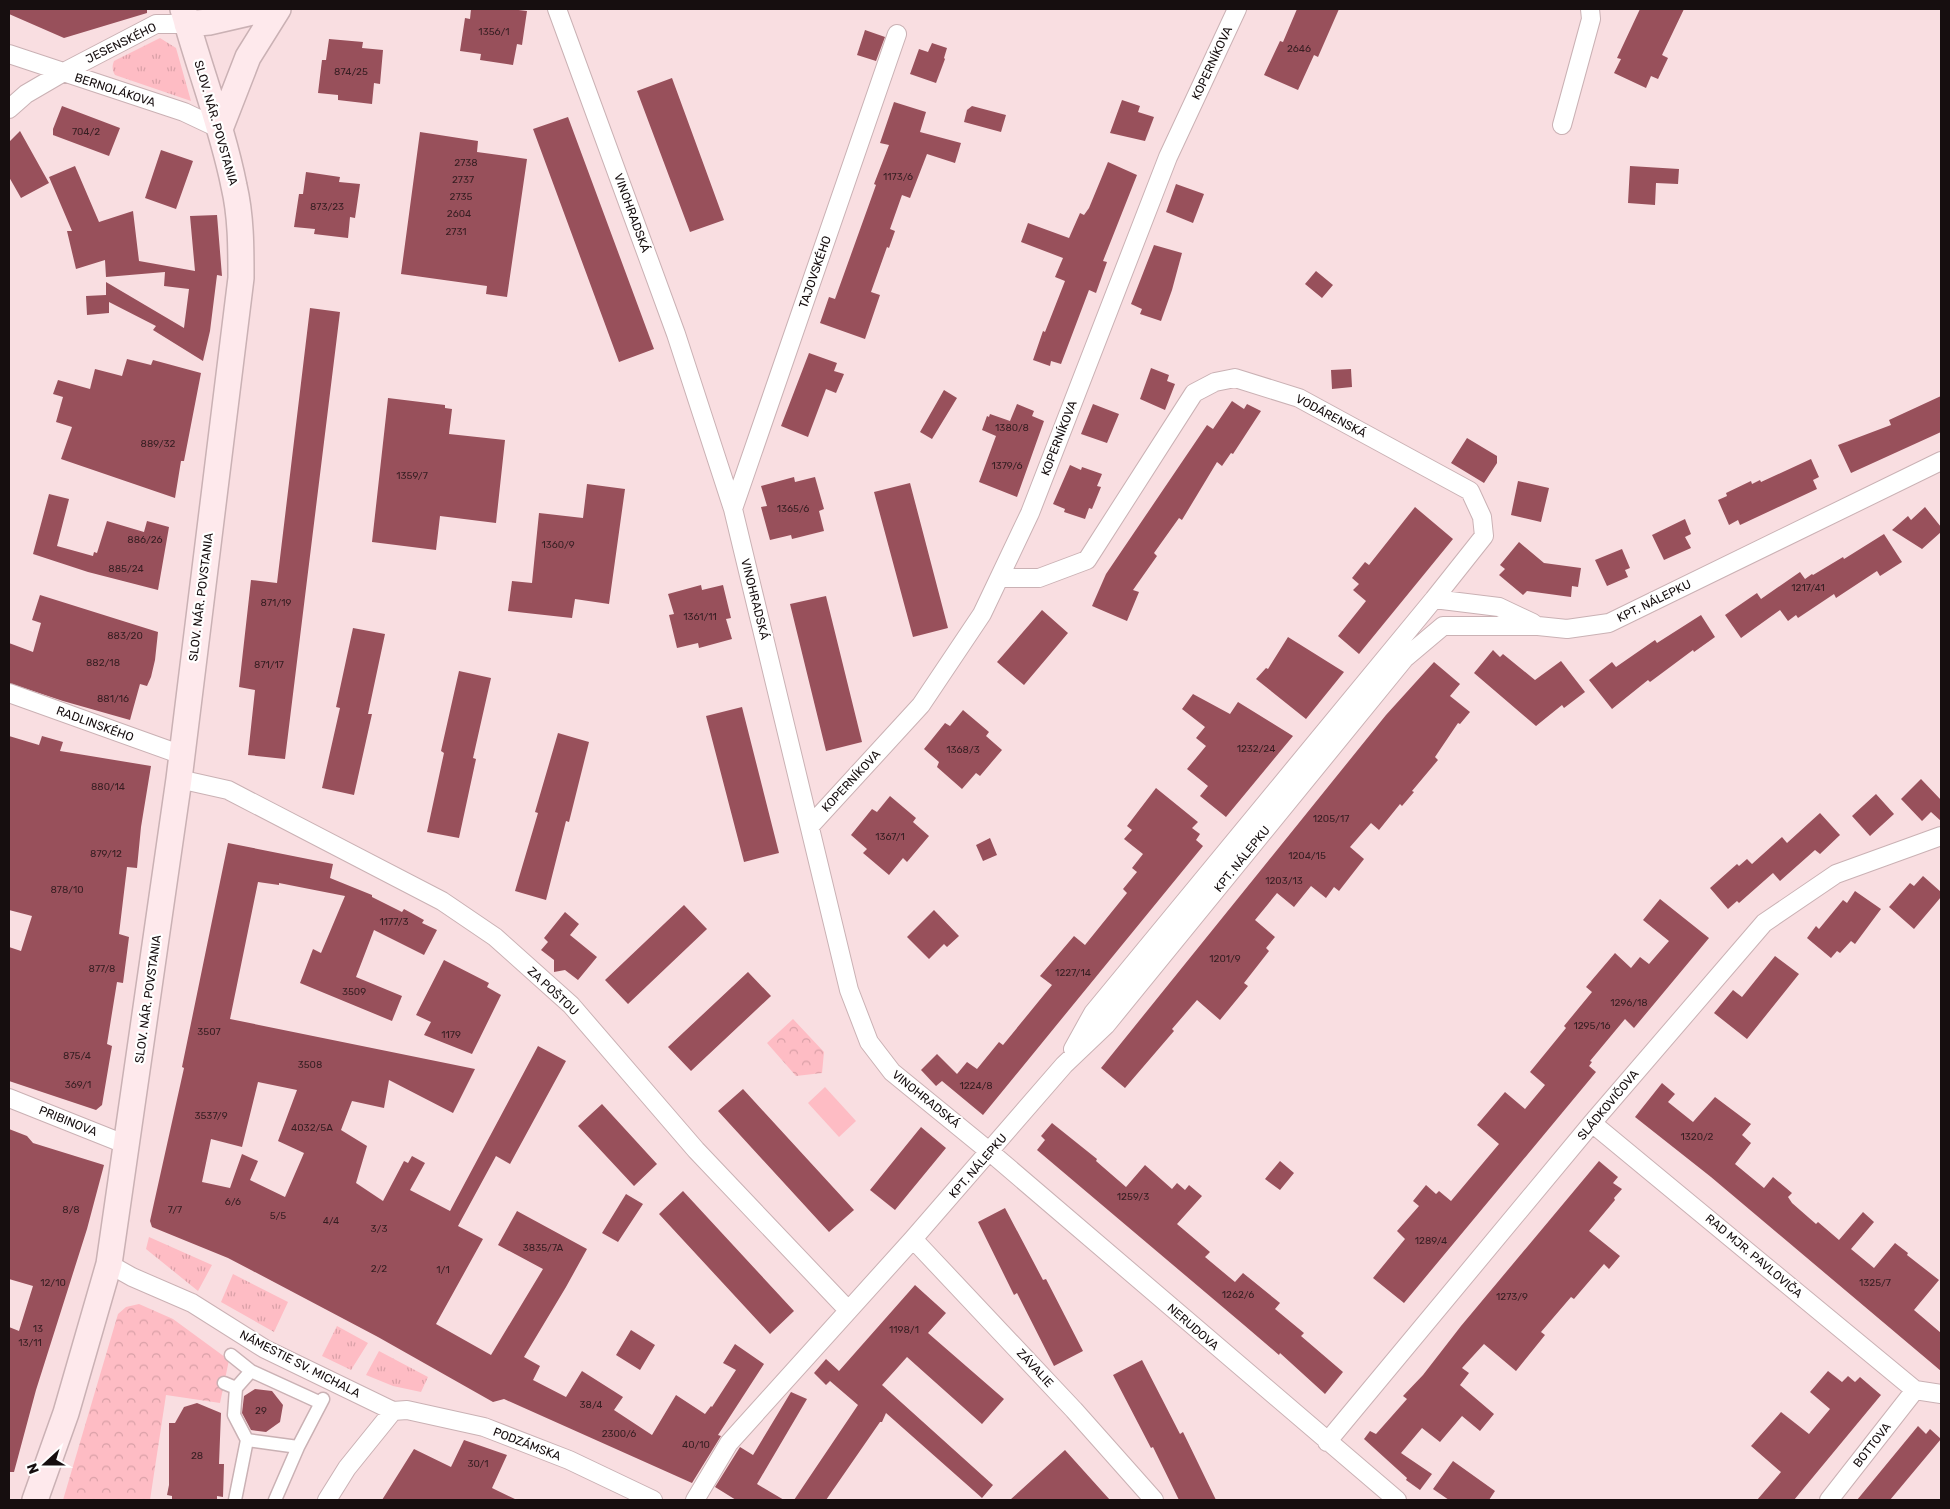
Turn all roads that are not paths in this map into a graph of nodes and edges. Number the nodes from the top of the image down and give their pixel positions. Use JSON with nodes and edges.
{"nodes":[{"id":1,"x":266,"y":9,"type":"edge"},
{"id":2,"x":278,"y":9,"type":"edge"},
{"id":3,"x":557,"y":9,"type":"edge"},
{"id":4,"x":1237,"y":9,"type":"edge"},
{"id":5,"x":1590,"y":9,"type":"edge"},
{"id":6,"x":185,"y":17,"type":"edge"},
{"id":7,"x":897,"y":34,"type":"dead end"},
{"id":8,"x":9,"y":54,"type":"edge"},
{"id":9,"x":62,"y":73,"type":"junction"},
{"id":10,"x":9,"y":109,"type":"edge"},
{"id":11,"x":1562,"y":125,"type":"dead end"},
{"id":12,"x":220,"y":129,"type":"junction"},
{"id":13,"x":1941,"y":461,"type":"edge"},
{"id":14,"x":733,"y":509,"type":"junction"},
{"id":15,"x":999,"y":578,"type":"junction"},
{"id":16,"x":1434,"y":599,"type":"junction"},
{"id":17,"x":1538,"y":626,"type":"junction"},
{"id":18,"x":9,"y":693,"type":"edge"},
{"id":19,"x":180,"y":767,"type":"junction"},
{"id":20,"x":811,"y":825,"type":"junction"},
{"id":21,"x":1941,"y":836,"type":"edge"},
{"id":22,"x":1064,"y":1065,"type":"junction"},
{"id":23,"x":9,"y":1098,"type":"edge"},
{"id":24,"x":1592,"y":1123,"type":"junction"},
{"id":25,"x":127,"y":1145,"type":"junction"},
{"id":26,"x":990,"y":1152,"type":"junction"},
{"id":27,"x":913,"y":1239,"type":"junction"},
{"id":28,"x":109,"y":1264,"type":"junction"},
{"id":29,"x":848,"y":1310,"type":"junction"},
{"id":30,"x":231,"y":1355,"type":"dead end"},
{"id":31,"x":251,"y":1371,"type":"junction"},
{"id":32,"x":1915,"y":1390,"type":"junction"},
{"id":33,"x":1941,"y":1394,"type":"edge"},
{"id":34,"x":393,"y":1411,"type":"junction"},
{"id":35,"x":247,"y":1440,"type":"junction"},
{"id":36,"x":1327,"y":1442,"type":"junction"},
{"id":37,"x":298,"y":1447,"type":"junction"},
{"id":38,"x":35,"y":1500,"type":"edge"},
{"id":39,"x":235,"y":1500,"type":"edge"},
{"id":40,"x":275,"y":1500,"type":"edge"},
{"id":41,"x":327,"y":1500,"type":"edge"},
{"id":42,"x":653,"y":1500,"type":"edge"},
{"id":43,"x":695,"y":1500,"type":"edge"},
{"id":44,"x":1154,"y":1500,"type":"edge"},
{"id":45,"x":1397,"y":1500,"type":"edge"},
{"id":46,"x":1829,"y":1500,"type":"edge"}],
"edges":[{"from":1,"to":6,"type":"main road"},
{"from":2,"to":12,"type":"main road"},
{"from":3,"to":14,"type":"street","name":"VINOHRADSKÁ"},
{"from":4,"to":15,"type":"street","name":"KOPERNÍKOVA"},
{"from":5,"to":11,"type":"street"},
{"from":6,"to":9,"type":"street","name":"JESENSKÉHO"},
{"from":6,"to":12,"type":"main road","name":"SLOV. NÁR. POVSTANIA"},
{"from":7,"to":14,"type":"street","name":"TAJOVSKÉHO"},
{"from":8,"to":9,"type":"street","name":"BERNOLÁKOVA"},
{"from":9,"to":10,"type":"street","name":"JESENSKÉHO"},
{"from":9,"to":12,"type":"street","name":"BERNOLÁKOVA"},
{"from":12,"to":19,"type":"main road","name":"SLOV. NÁR. POVSTANIA"},
{"from":13,"to":17,"type":"street","name":"KPT. NÁLEPKU"},
{"from":14,"to":20,"type":"street","name":"VINOHRADSKÁ"},
{"from":15,"to":16,"type":"street","name":"VODÁRENSKÁ"},
{"from":15,"to":20,"type":"street","name":"KOPERNÍKOVA"},
{"from":16,"to":17,"type":"street"},
{"from":16,"to":22,"type":"street","name":"VODÁRENSKÁ"},
{"from":17,"to":22,"type":"street","name":"KPT. NÁLEPKU"},
{"from":18,"to":19,"type":"street","name":"RADLINSKÉHO"},
{"from":19,"to":25,"type":"main road","name":"SLOV. NÁR. POVSTANIA"},
{"from":19,"to":29,"type":"street","name":"ZA POŠTOU"},
{"from":20,"to":26,"type":"street","name":"VINOHRADSKÁ"},
{"from":21,"to":24,"type":"street","name":"SLÁDKOVIČOVA"},
{"from":22,"to":26,"type":"street","name":"KPT. NÁLEPKU"},
{"from":23,"to":25,"type":"street","name":"PRIBINOVA"},
{"from":24,"to":32,"type":"street","name":"RAD MJR. PAVLOVIČA"},
{"from":24,"to":36,"type":"street","name":"SLÁDKOVIČOVA"},
{"from":25,"to":28,"type":"main road","name":"SLOV. NÁR. POVSTANIA"},
{"from":26,"to":27,"type":"street","name":"KPT. NÁLEPKU"},
{"from":26,"to":36,"type":"street","name":"NERUDOVA"},
{"from":27,"to":29,"type":"street","name":"KPT. NÁLEPKU"},
{"from":27,"to":44,"type":"street","name":"ZÁVALIE"},
{"from":28,"to":34,"type":"street","name":"NÁMESTIE SV. MICHALA"},
{"from":28,"to":38,"type":"main road"},
{"from":29,"to":43,"type":"street","name":"KPT. NÁLEPKU"},
{"from":30,"to":31,"type":"street","name":"NÁMESTIE SV. MICHALA"},
{"from":31,"to":35,"type":"street"},
{"from":31,"to":37,"type":"street","name":"NÁMESTIE SV. MICHALA"},
{"from":32,"to":33,"type":"street"},
{"from":32,"to":46,"type":"street","name":"BOTTOVA"},
{"from":34,"to":41,"type":"street"},
{"from":34,"to":42,"type":"street","name":"PODZÁMSKA"},
{"from":35,"to":37,"type":"street"},
{"from":35,"to":39,"type":"street"},
{"from":36,"to":45,"type":"street","name":"NERUDOVA"},
{"from":37,"to":40,"type":"street","name":"NÁMESTIE SV. MICHALA"}]}
